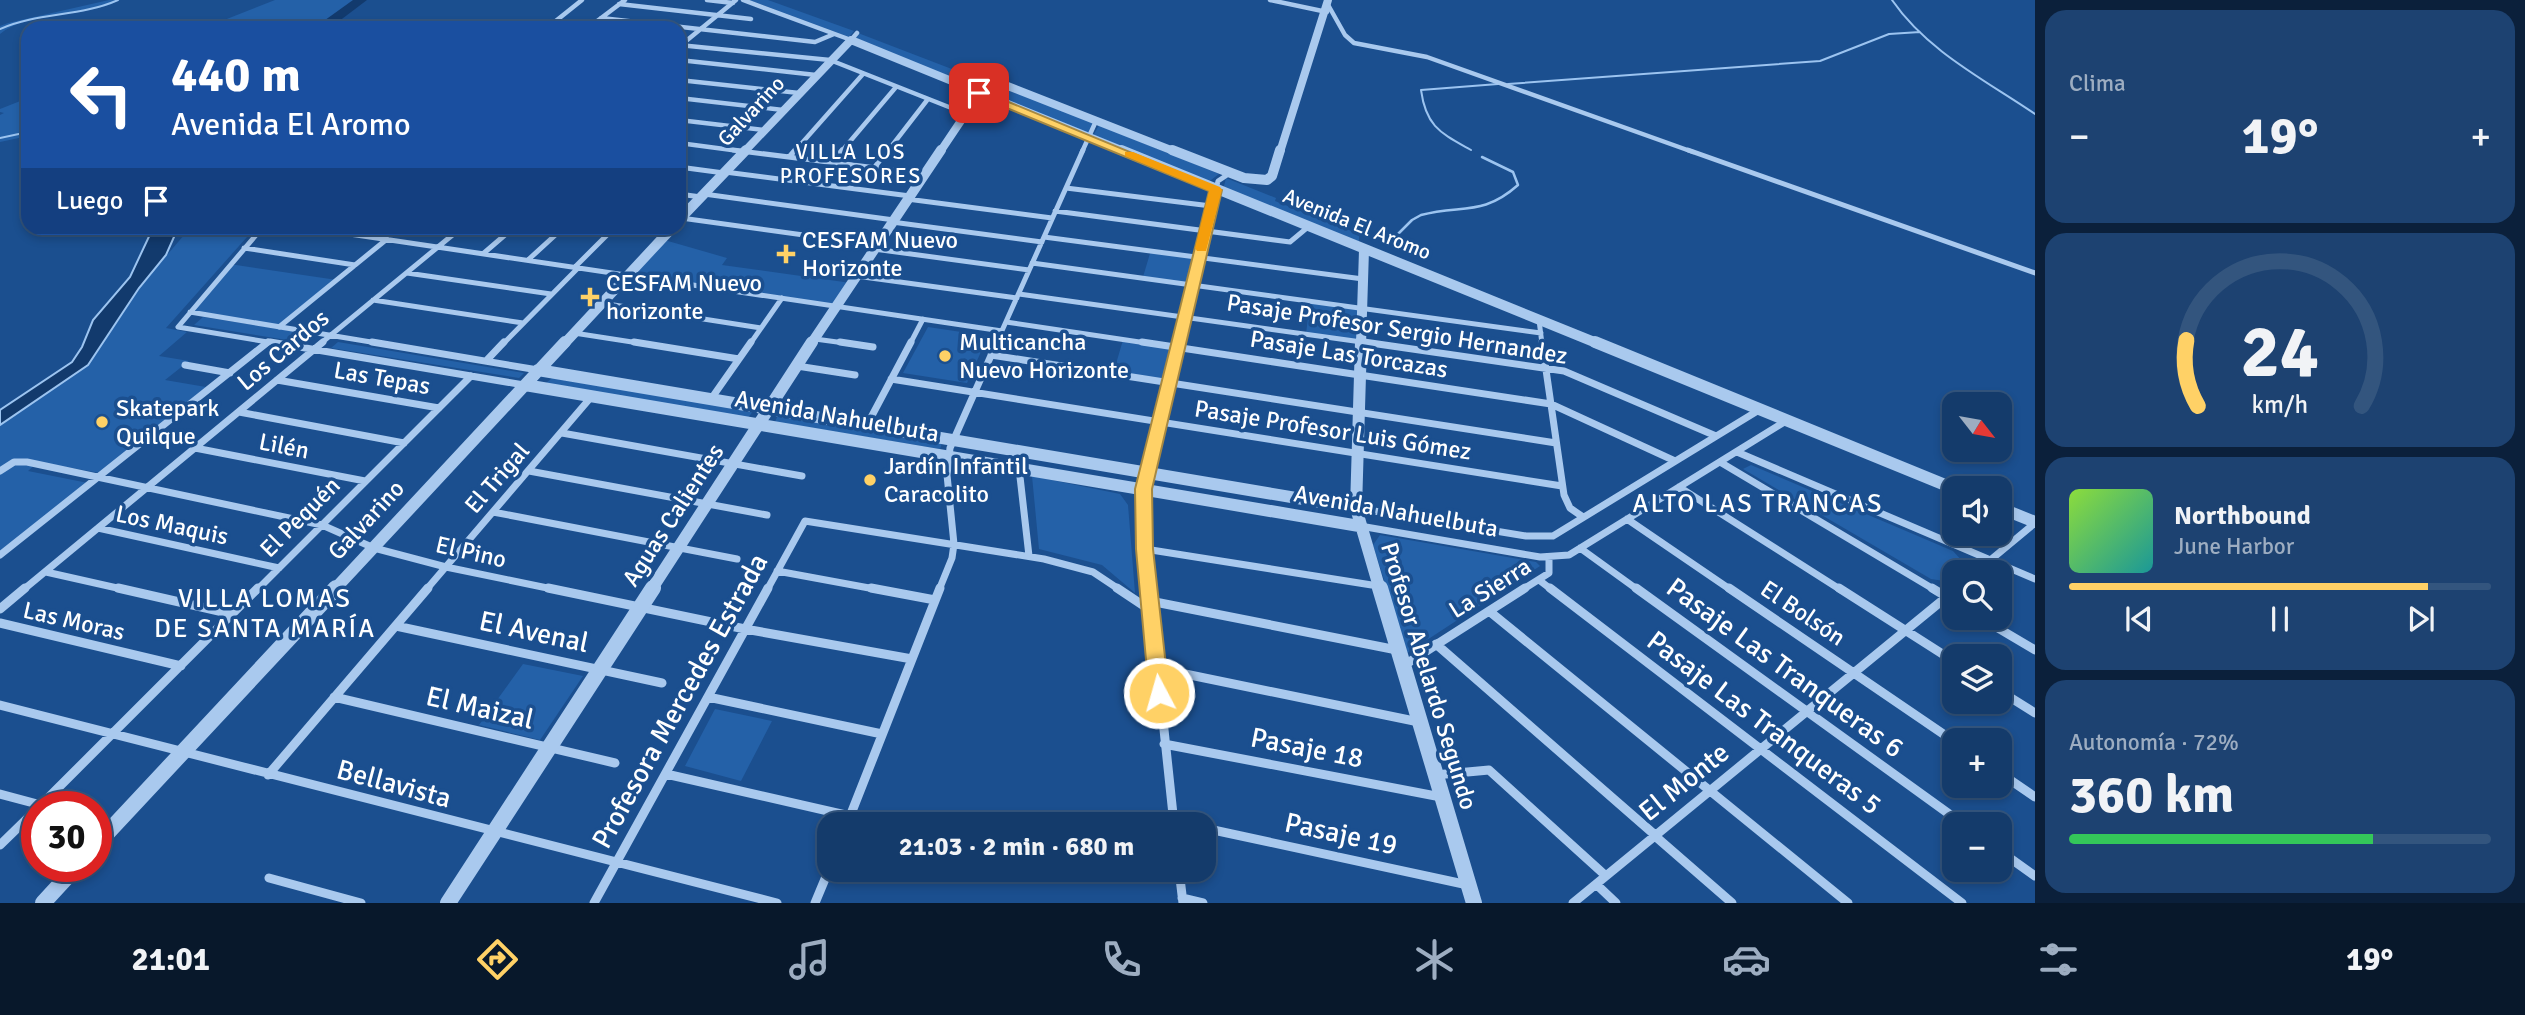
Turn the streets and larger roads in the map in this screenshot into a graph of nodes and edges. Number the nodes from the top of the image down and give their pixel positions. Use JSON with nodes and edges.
{"nodes":[{"id":1,"x":582,"y":0,"type":"edge"},
{"id":2,"x":625,"y":0,"type":"edge"},
{"id":3,"x":707,"y":0,"type":"edge"},
{"id":4,"x":743,"y":0,"type":"edge"},
{"id":5,"x":1270,"y":0,"type":"edge"},
{"id":6,"x":734,"y":1,"type":"edge"},
{"id":7,"x":619,"y":5,"type":"junction"},
{"id":8,"x":1326,"y":5,"type":"edge"},
{"id":9,"x":718,"y":15,"type":"junction"},
{"id":10,"x":601,"y":18,"type":"junction"},
{"id":11,"x":751,"y":19,"type":"dead end"},
{"id":12,"x":556,"y":21,"type":"edge"},
{"id":13,"x":597,"y":21,"type":"edge"},
{"id":14,"x":631,"y":21,"type":"edge"},
{"id":15,"x":686,"y":26,"type":"edge"},
{"id":16,"x":702,"y":28,"type":"junction"},
{"id":17,"x":834,"y":34,"type":"junction"},
{"id":18,"x":854,"y":37,"type":"junction"},
{"id":19,"x":686,"y":41,"type":"edge"},
{"id":20,"x":686,"y":47,"type":"edge"},
{"id":21,"x":830,"y":60,"type":"junction"},
{"id":22,"x":686,"y":61,"type":"edge"},
{"id":23,"x":863,"y":74,"type":"junction"},
{"id":24,"x":816,"y":75,"type":"junction"},
{"id":25,"x":686,"y":81,"type":"edge"},
{"id":26,"x":896,"y":87,"type":"junction"},
{"id":27,"x":982,"y":89,"type":"junction"},
{"id":28,"x":799,"y":93,"type":"junction"},
{"id":29,"x":686,"y":99,"type":"edge"},
{"id":30,"x":928,"y":99,"type":"junction"},
{"id":31,"x":783,"y":110,"type":"junction"},
{"id":32,"x":964,"y":113,"type":"junction"},
{"id":33,"x":686,"y":121,"type":"edge"},
{"id":34,"x":1096,"y":121,"type":"junction"},
{"id":35,"x":764,"y":130,"type":"junction"},
{"id":36,"x":1088,"y":137,"type":"junction"},
{"id":37,"x":686,"y":144,"type":"edge"},
{"id":38,"x":745,"y":151,"type":"junction"},
{"id":39,"x":789,"y":157,"type":"junction"},
{"id":40,"x":832,"y":163,"type":"junction"},
{"id":41,"x":686,"y":168,"type":"edge"},
{"id":42,"x":874,"y":168,"type":"junction"},
{"id":43,"x":725,"y":173,"type":"junction"},
{"id":44,"x":1230,"y":173,"type":"junction"},
{"id":45,"x":924,"y":174,"type":"junction"},
{"id":46,"x":1257,"y":181,"type":"joint"},
{"id":47,"x":1066,"y":188,"type":"junction"},
{"id":48,"x":1216,"y":190,"type":"junction"},
{"id":49,"x":686,"y":195,"type":"edge"},
{"id":50,"x":702,"y":196,"type":"junction"},
{"id":51,"x":909,"y":198,"type":"junction"},
{"id":52,"x":1212,"y":206,"type":"junction"},
{"id":53,"x":686,"y":213,"type":"edge"},
{"id":54,"x":1054,"y":214,"type":"junction"},
{"id":55,"x":893,"y":221,"type":"junction"},
{"id":56,"x":686,"y":223,"type":"edge"},
{"id":57,"x":1308,"y":227,"type":"junction"},
{"id":58,"x":1205,"y":230,"type":"junction"},
{"id":59,"x":256,"y":235,"type":"edge"},
{"id":60,"x":359,"y":235,"type":"edge"},
{"id":61,"x":453,"y":235,"type":"edge"},
{"id":62,"x":505,"y":235,"type":"edge"},
{"id":63,"x":555,"y":235,"type":"edge"},
{"id":64,"x":607,"y":235,"type":"edge"},
{"id":65,"x":665,"y":235,"type":"edge"},
{"id":66,"x":387,"y":239,"type":"junction"},
{"id":67,"x":1043,"y":239,"type":"junction"},
{"id":68,"x":438,"y":247,"type":"junction"},
{"id":69,"x":875,"y":247,"type":"junction"},
{"id":70,"x":244,"y":248,"type":"junction"},
{"id":71,"x":1364,"y":250,"type":"junction"},
{"id":72,"x":484,"y":253,"type":"junction"},
{"id":73,"x":1199,"y":256,"type":"junction"},
{"id":74,"x":528,"y":260,"type":"junction"},
{"id":75,"x":355,"y":265,"type":"junction"},
{"id":76,"x":1031,"y":266,"type":"junction"},
{"id":77,"x":576,"y":267,"type":"junction"},
{"id":78,"x":2035,"y":272,"type":"edge"},
{"id":79,"x":407,"y":273,"type":"junction"},
{"id":80,"x":627,"y":275,"type":"junction"},
{"id":81,"x":856,"y":276,"type":"junction"},
{"id":82,"x":1363,"y":279,"type":"junction"},
{"id":83,"x":1192,"y":284,"type":"junction"},
{"id":84,"x":551,"y":295,"type":"junction"},
{"id":85,"x":1018,"y":296,"type":"junction"},
{"id":86,"x":782,"y":298,"type":"junction"},
{"id":87,"x":373,"y":300,"type":"junction"},
{"id":88,"x":601,"y":303,"type":"junction"},
{"id":89,"x":836,"y":306,"type":"junction"},
{"id":90,"x":1363,"y":308,"type":"junction"},
{"id":91,"x":190,"y":312,"type":"junction"},
{"id":92,"x":1184,"y":317,"type":"junction"},
{"id":93,"x":923,"y":319,"type":"junction"},
{"id":94,"x":1539,"y":320,"type":"junction"},
{"id":95,"x":1006,"y":322,"type":"junction"},
{"id":96,"x":523,"y":323,"type":"junction"},
{"id":97,"x":279,"y":327,"type":"junction"},
{"id":98,"x":761,"y":327,"type":"junction"},
{"id":99,"x":1002,"y":331,"type":"junction"},
{"id":100,"x":574,"y":333,"type":"junction"},
{"id":101,"x":1541,"y":333,"type":"junction"},
{"id":102,"x":331,"y":335,"type":"junction"},
{"id":103,"x":815,"y":338,"type":"junction"},
{"id":104,"x":269,"y":342,"type":"junction"},
{"id":105,"x":1362,"y":342,"type":"junction"},
{"id":106,"x":873,"y":347,"type":"dead end"},
{"id":107,"x":1177,"y":348,"type":"junction"},
{"id":108,"x":314,"y":350,"type":"junction"},
{"id":109,"x":991,"y":355,"type":"junction"},
{"id":110,"x":739,"y":359,"type":"junction"},
{"id":111,"x":486,"y":361,"type":"junction"},
{"id":112,"x":185,"y":365,"type":"dead end"},
{"id":113,"x":797,"y":366,"type":"junction"},
{"id":114,"x":1546,"y":368,"type":"junction"},
{"id":115,"x":538,"y":370,"type":"junction"},
{"id":116,"x":230,"y":373,"type":"junction"},
{"id":117,"x":855,"y":375,"type":"dead end"},
{"id":118,"x":471,"y":376,"type":"junction"},
{"id":119,"x":1361,"y":376,"type":"junction"},
{"id":120,"x":891,"y":379,"type":"junction"},
{"id":121,"x":278,"y":380,"type":"junction"},
{"id":122,"x":1168,"y":383,"type":"junction"},
{"id":123,"x":524,"y":385,"type":"junction"},
{"id":124,"x":975,"y":392,"type":"junction"},
{"id":125,"x":592,"y":396,"type":"junction"},
{"id":126,"x":711,"y":399,"type":"junction"},
{"id":127,"x":1551,"y":404,"type":"junction"},
{"id":128,"x":439,"y":408,"type":"junction"},
{"id":129,"x":769,"y":409,"type":"junction"},
{"id":130,"x":1759,"y":410,"type":"junction"},
{"id":131,"x":239,"y":412,"type":"junction"},
{"id":132,"x":1359,"y":412,"type":"junction"},
{"id":133,"x":1786,"y":421,"type":"junction"},
{"id":134,"x":1158,"y":422,"type":"junction"},
{"id":135,"x":759,"y":424,"type":"junction"},
{"id":136,"x":867,"y":425,"type":"junction"},
{"id":137,"x":562,"y":433,"type":"junction"},
{"id":138,"x":1716,"y":436,"type":"junction"},
{"id":139,"x":954,"y":440,"type":"junction"},
{"id":140,"x":404,"y":443,"type":"junction"},
{"id":141,"x":1556,"y":443,"type":"junction"},
{"id":142,"x":195,"y":448,"type":"junction"},
{"id":143,"x":1737,"y":452,"type":"junction"},
{"id":144,"x":1358,"y":453,"type":"junction"},
{"id":145,"x":948,"y":456,"type":"junction"},
{"id":146,"x":1675,"y":461,"type":"junction"},
{"id":147,"x":1720,"y":462,"type":"junction"},
{"id":148,"x":734,"y":464,"type":"junction"},
{"id":149,"x":1019,"y":468,"type":"junction"},
{"id":150,"x":0,"y":471,"type":"edge"},
{"id":151,"x":529,"y":471,"type":"junction"},
{"id":152,"x":1146,"y":472,"type":"junction"},
{"id":153,"x":802,"y":476,"type":"dead end"},
{"id":154,"x":98,"y":478,"type":"junction"},
{"id":155,"x":365,"y":481,"type":"junction"},
{"id":156,"x":1942,"y":484,"type":"edge"},
{"id":157,"x":1562,"y":486,"type":"junction"},
{"id":158,"x":1679,"y":487,"type":"junction"},
{"id":159,"x":147,"y":488,"type":"junction"},
{"id":160,"x":1143,"y":489,"type":"junction"},
{"id":161,"x":708,"y":504,"type":"junction"},
{"id":162,"x":1356,"y":508,"type":"junction"},
{"id":163,"x":493,"y":512,"type":"junction"},
{"id":164,"x":2012,"y":513,"type":"edge"},
{"id":165,"x":766,"y":515,"type":"dead end"},
{"id":166,"x":1583,"y":517,"type":"junction"},
{"id":167,"x":1627,"y":519,"type":"junction"},
{"id":168,"x":2035,"y":522,"type":"edge"},
{"id":169,"x":322,"y":525,"type":"junction"},
{"id":170,"x":1359,"y":526,"type":"junction"},
{"id":171,"x":98,"y":528,"type":"junction"},
{"id":172,"x":955,"y":546,"type":"junction"},
{"id":173,"x":374,"y":548,"type":"junction"},
{"id":174,"x":679,"y":548,"type":"junction"},
{"id":175,"x":1580,"y":548,"type":"junction"},
{"id":176,"x":1145,"y":549,"type":"junction"},
{"id":177,"x":0,"y":555,"type":"edge"},
{"id":178,"x":1029,"y":556,"type":"junction"},
{"id":179,"x":1549,"y":557,"type":"junction"},
{"id":180,"x":737,"y":559,"type":"dead end"},
{"id":181,"x":1992,"y":560,"type":"joint"},
{"id":182,"x":446,"y":567,"type":"junction"},
{"id":183,"x":279,"y":568,"type":"junction"},
{"id":184,"x":2012,"y":569,"type":"edge"},
{"id":185,"x":777,"y":571,"type":"junction"},
{"id":186,"x":46,"y":572,"type":"junction"},
{"id":187,"x":2035,"y":579,"type":"edge"},
{"id":188,"x":1539,"y":580,"type":"junction"},
{"id":189,"x":1378,"y":586,"type":"junction"},
{"id":190,"x":1942,"y":594,"type":"edge"},
{"id":191,"x":935,"y":600,"type":"junction"},
{"id":192,"x":1150,"y":601,"type":"junction"},
{"id":193,"x":1942,"y":605,"type":"edge"},
{"id":194,"x":640,"y":608,"type":"junction"},
{"id":195,"x":0,"y":609,"type":"edge"},
{"id":196,"x":1489,"y":611,"type":"junction"},
{"id":197,"x":1153,"y":612,"type":"junction"},
{"id":198,"x":232,"y":614,"type":"junction"},
{"id":199,"x":0,"y":623,"type":"edge"},
{"id":200,"x":396,"y":626,"type":"junction"},
{"id":201,"x":745,"y":629,"type":"junction"},
{"id":202,"x":1905,"y":630,"type":"junction"},
{"id":203,"x":2001,"y":630,"type":"edge"},
{"id":204,"x":1436,"y":644,"type":"junction"},
{"id":205,"x":2035,"y":650,"type":"edge"},
{"id":206,"x":1942,"y":654,"type":"edge"},
{"id":207,"x":1400,"y":658,"type":"junction"},
{"id":208,"x":912,"y":659,"type":"junction"},
{"id":209,"x":181,"y":666,"type":"junction"},
{"id":210,"x":1156,"y":668,"type":"junction"},
{"id":211,"x":600,"y":670,"type":"junction"},
{"id":212,"x":1853,"y":673,"type":"junction"},
{"id":213,"x":662,"y":683,"type":"dead end"},
{"id":214,"x":334,"y":697,"type":"junction"},
{"id":215,"x":708,"y":697,"type":"junction"},
{"id":216,"x":2012,"y":699,"type":"edge"},
{"id":217,"x":0,"y":705,"type":"edge"},
{"id":218,"x":1806,"y":711,"type":"junction"},
{"id":219,"x":2035,"y":713,"type":"edge"},
{"id":220,"x":1419,"y":722,"type":"junction"},
{"id":221,"x":112,"y":733,"type":"junction"},
{"id":222,"x":1942,"y":733,"type":"edge"},
{"id":223,"x":882,"y":734,"type":"junction"},
{"id":224,"x":1164,"y":744,"type":"junction"},
{"id":225,"x":549,"y":747,"type":"junction"},
{"id":226,"x":1760,"y":749,"type":"junction"},
{"id":227,"x":184,"y":750,"type":"junction"},
{"id":228,"x":615,"y":763,"type":"dead end"},
{"id":229,"x":666,"y":774,"type":"junction"},
{"id":230,"x":268,"y":775,"type":"junction"},
{"id":231,"x":1435,"y":775,"type":"junction"},
{"id":232,"x":2012,"y":781,"type":"edge"},
{"id":233,"x":1710,"y":790,"type":"junction"},
{"id":234,"x":55,"y":791,"type":"edge"},
{"id":235,"x":0,"y":794,"type":"edge"},
{"id":236,"x":1442,"y":797,"type":"junction"},
{"id":237,"x":2035,"y":797,"type":"edge"},
{"id":238,"x":21,"y":801,"type":"edge"},
{"id":239,"x":817,"y":812,"type":"edge"},
{"id":240,"x":851,"y":812,"type":"edge"},
{"id":241,"x":1172,"y":812,"type":"edge"},
{"id":242,"x":1946,"y":812,"type":"edge"},
{"id":243,"x":21,"y":825,"type":"edge"},
{"id":244,"x":112,"y":828,"type":"edge"},
{"id":245,"x":1216,"y":831,"type":"edge"},
{"id":246,"x":493,"y":834,"type":"junction"},
{"id":247,"x":1655,"y":835,"type":"junction"},
{"id":248,"x":0,"y":845,"type":"edge"},
{"id":249,"x":2012,"y":860,"type":"edge"},
{"id":250,"x":616,"y":864,"type":"junction"},
{"id":251,"x":1606,"y":876,"type":"junction"},
{"id":252,"x":2035,"y":876,"type":"edge"},
{"id":253,"x":269,"y":878,"type":"dead end"},
{"id":254,"x":62,"y":882,"type":"edge"},
{"id":255,"x":824,"y":882,"type":"edge"},
{"id":256,"x":1180,"y":882,"type":"edge"},
{"id":257,"x":1596,"y":884,"type":"junction"},
{"id":258,"x":1469,"y":885,"type":"junction"},
{"id":259,"x":1182,"y":900,"type":"edge"},
{"id":260,"x":43,"y":903,"type":"edge"},
{"id":261,"x":361,"y":903,"type":"edge"},
{"id":262,"x":447,"y":903,"type":"edge"},
{"id":263,"x":594,"y":903,"type":"edge"},
{"id":264,"x":777,"y":903,"type":"edge"},
{"id":265,"x":815,"y":903,"type":"edge"},
{"id":266,"x":1203,"y":903,"type":"edge"},
{"id":267,"x":1474,"y":903,"type":"edge"},
{"id":268,"x":1573,"y":903,"type":"edge"},
{"id":269,"x":1616,"y":903,"type":"edge"},
{"id":270,"x":1732,"y":903,"type":"edge"},
{"id":271,"x":1848,"y":903,"type":"edge"},
{"id":272,"x":1962,"y":903,"type":"edge"}],
"edges":[{"from":1,"to":12,"type":"street"},
{"from":2,"to":7,"type":"street"},
{"from":3,"to":6,"type":"street"},
{"from":4,"to":17,"type":"street","name":"Avenida El Aromo"},
{"from":5,"to":8,"type":"street"},
{"from":6,"to":9,"type":"street"},
{"from":7,"to":9,"type":"street"},
{"from":7,"to":10,"type":"street"},
{"from":8,"to":46,"type":"street"},
{"from":8,"to":78,"type":"street"},
{"from":9,"to":11,"type":"street"},
{"from":9,"to":16,"type":"street"},
{"from":10,"to":13,"type":"street"},
{"from":10,"to":14,"type":"street"},
{"from":15,"to":16,"type":"street"},
{"from":16,"to":17,"type":"street"},
{"from":16,"to":19,"type":"street"},
{"from":17,"to":18,"type":"street","name":"Avenida El Aromo"},
{"from":18,"to":21,"type":"street","name":"Galvarino"},
{"from":18,"to":27,"type":"street","name":"Avenida El Aromo"},
{"from":20,"to":21,"type":"street"},
{"from":21,"to":23,"type":"street"},
{"from":21,"to":24,"type":"street","name":"Galvarino"},
{"from":22,"to":24,"type":"street"},
{"from":23,"to":26,"type":"street"},
{"from":23,"to":39,"type":"street"},
{"from":24,"to":28,"type":"street","name":"Galvarino"},
{"from":25,"to":28,"type":"street"},
{"from":26,"to":30,"type":"street"},
{"from":26,"to":40,"type":"street"},
{"from":27,"to":32,"type":"street","name":"Aguas Calientes"},
{"from":27,"to":34,"type":"street","name":"Avenida El Aromo"},
{"from":27,"to":36,"type":"street","name":"Avenida El Aromo"},
{"from":28,"to":31,"type":"street","name":"Galvarino"},
{"from":29,"to":31,"type":"street"},
{"from":30,"to":32,"type":"street"},
{"from":30,"to":42,"type":"street"},
{"from":31,"to":35,"type":"street","name":"Galvarino"},
{"from":32,"to":45,"type":"street","name":"Aguas Calientes"},
{"from":33,"to":35,"type":"street"},
{"from":34,"to":36,"type":"street"},
{"from":34,"to":44,"type":"street","name":"Avenida El Aromo"},
{"from":35,"to":38,"type":"street","name":"Galvarino"},
{"from":36,"to":47,"type":"street"},
{"from":36,"to":48,"type":"street","name":"Avenida El Aromo"},
{"from":37,"to":38,"type":"street"},
{"from":38,"to":39,"type":"street"},
{"from":38,"to":43,"type":"street","name":"Galvarino"},
{"from":39,"to":40,"type":"street"},
{"from":40,"to":42,"type":"street"},
{"from":41,"to":43,"type":"street"},
{"from":42,"to":45,"type":"street"},
{"from":43,"to":50,"type":"street","name":"Galvarino"},
{"from":43,"to":51,"type":"street"},
{"from":44,"to":46,"type":"street","name":"Avenida El Aromo"},
{"from":44,"to":48,"type":"street"},
{"from":45,"to":51,"type":"street","name":"Aguas Calientes"},
{"from":47,"to":52,"type":"street"},
{"from":47,"to":54,"type":"street"},
{"from":48,"to":52,"type":"street"},
{"from":48,"to":57,"type":"street","name":"Avenida El Aromo"},
{"from":49,"to":50,"type":"street"},
{"from":50,"to":53,"type":"street","name":"Galvarino"},
{"from":50,"to":55,"type":"street"},
{"from":51,"to":54,"type":"street"},
{"from":51,"to":55,"type":"street","name":"Aguas Calientes"},
{"from":52,"to":58,"type":"street"},
{"from":54,"to":58,"type":"street"},
{"from":54,"to":67,"type":"street"},
{"from":55,"to":67,"type":"street"},
{"from":55,"to":69,"type":"street","name":"Aguas Calientes"},
{"from":56,"to":69,"type":"street"},
{"from":57,"to":58,"type":"street"},
{"from":57,"to":71,"type":"street","name":"Avenida El Aromo"},
{"from":58,"to":73,"type":"street"},
{"from":59,"to":70,"type":"street"},
{"from":60,"to":66,"type":"street"},
{"from":61,"to":68,"type":"street","name":"Los Cardos"},
{"from":62,"to":72,"type":"street"},
{"from":63,"to":74,"type":"street"},
{"from":64,"to":77,"type":"street"},
{"from":65,"to":80,"type":"street","name":"Galvarino"},
{"from":66,"to":68,"type":"street"},
{"from":66,"to":75,"type":"street"},
{"from":67,"to":73,"type":"street"},
{"from":67,"to":76,"type":"street"},
{"from":68,"to":72,"type":"street"},
{"from":68,"to":79,"type":"street","name":"Los Cardos"},
{"from":69,"to":76,"type":"street"},
{"from":69,"to":81,"type":"street","name":"Aguas Calientes"},
{"from":70,"to":75,"type":"street"},
{"from":70,"to":91,"type":"street"},
{"from":71,"to":82,"type":"street","name":"Profesor Abelardo Segundo"},
{"from":71,"to":94,"type":"street","name":"Avenida El Aromo"},
{"from":72,"to":74,"type":"street"},
{"from":73,"to":82,"type":"street"},
{"from":73,"to":83,"type":"street"},
{"from":74,"to":77,"type":"street"},
{"from":75,"to":97,"type":"street"},
{"from":76,"to":83,"type":"street"},
{"from":76,"to":85,"type":"street"},
{"from":77,"to":80,"type":"street"},
{"from":77,"to":84,"type":"street"},
{"from":79,"to":84,"type":"street"},
{"from":79,"to":87,"type":"street","name":"Los Cardos"},
{"from":80,"to":86,"type":"street"},
{"from":80,"to":88,"type":"street","name":"Galvarino"},
{"from":81,"to":85,"type":"street","name":"Pasaje Profesor Sergio Hernandez"},
{"from":81,"to":89,"type":"street","name":"Aguas Calientes"},
{"from":82,"to":90,"type":"street","name":"Profesor Abelardo Segundo"},
{"from":83,"to":90,"type":"street"},
{"from":83,"to":92,"type":"street"},
{"from":84,"to":96,"type":"street"},
{"from":85,"to":92,"type":"street","name":"Pasaje Profesor Sergio Hernandez"},
{"from":85,"to":95,"type":"street"},
{"from":86,"to":89,"type":"street"},
{"from":86,"to":98,"type":"street"},
{"from":87,"to":96,"type":"street"},
{"from":87,"to":102,"type":"street","name":"Los Cardos"},
{"from":88,"to":98,"type":"street"},
{"from":88,"to":100,"type":"street","name":"Galvarino"},
{"from":89,"to":93,"type":"street"},
{"from":89,"to":103,"type":"street","name":"Aguas Calientes"},
{"from":90,"to":101,"type":"street"},
{"from":90,"to":105,"type":"street","name":"Profesor Abelardo Segundo"},
{"from":91,"to":97,"type":"street","name":"Avenida Nahuelbuta"},
{"from":91,"to":104,"type":"street","name":"Avenida Nahuelbuta"},
{"from":92,"to":105,"type":"street","name":"Pasaje Profesor Sergio Hernandez"},
{"from":92,"to":107,"type":"street"},
{"from":93,"to":99,"type":"street"},
{"from":93,"to":120,"type":"street"},
{"from":94,"to":101,"type":"street"},
{"from":94,"to":130,"type":"street","name":"Avenida El Aromo"},
{"from":95,"to":99,"type":"street"},
{"from":95,"to":107,"type":"street","name":"Pasaje Las Torcazas"},
{"from":96,"to":111,"type":"street"},
{"from":97,"to":102,"type":"street","name":"Avenida Nahuelbuta"},
{"from":98,"to":110,"type":"street"},
{"from":99,"to":109,"type":"street"},
{"from":100,"to":110,"type":"street"},
{"from":100,"to":115,"type":"street","name":"Galvarino"},
{"from":101,"to":114,"type":"street"},
{"from":102,"to":108,"type":"street","name":"Los Cardos"},
{"from":102,"to":111,"type":"street","name":"Avenida Nahuelbuta"},
{"from":103,"to":106,"type":"street"},
{"from":103,"to":113,"type":"street","name":"Aguas Calientes"},
{"from":104,"to":108,"type":"street","name":"Avenida Nahuelbuta"},
{"from":104,"to":116,"type":"street"},
{"from":105,"to":114,"type":"street","name":"Pasaje Profesor Sergio Hernandez"},
{"from":105,"to":119,"type":"street","name":"Profesor Abelardo Segundo"},
{"from":107,"to":119,"type":"street","name":"Pasaje Las Torcazas"},
{"from":107,"to":122,"type":"street"},
{"from":108,"to":118,"type":"street","name":"Avenida Nahuelbuta"},
{"from":108,"to":121,"type":"street","name":"Los Cardos"},
{"from":109,"to":122,"type":"street"},
{"from":109,"to":124,"type":"street"},
{"from":110,"to":126,"type":"street"},
{"from":111,"to":115,"type":"street","name":"Avenida Nahuelbuta"},
{"from":112,"to":116,"type":"street"},
{"from":113,"to":117,"type":"street"},
{"from":113,"to":129,"type":"street","name":"Aguas Calientes"},
{"from":114,"to":127,"type":"street"},
{"from":114,"to":138,"type":"street","name":"Pasaje Profesor Sergio Hernandez"},
{"from":115,"to":123,"type":"street","name":"Galvarino"},
{"from":115,"to":126,"type":"street","name":"Avenida Nahuelbuta"},
{"from":116,"to":154,"type":"street"},
{"from":118,"to":123,"type":"street","name":"Avenida Nahuelbuta"},
{"from":118,"to":128,"type":"street","name":"El Pequén"},
{"from":119,"to":127,"type":"street","name":"Pasaje Las Torcazas"},
{"from":119,"to":132,"type":"street","name":"Profesor Abelardo Segundo"},
{"from":120,"to":124,"type":"street","name":"Pasaje Profesor Luis Gómez"},
{"from":120,"to":136,"type":"street"},
{"from":121,"to":128,"type":"street","name":"Las Tepas"},
{"from":121,"to":131,"type":"street","name":"Los Cardos"},
{"from":122,"to":132,"type":"street"},
{"from":122,"to":134,"type":"street"},
{"from":123,"to":125,"type":"street","name":"Avenida Nahuelbuta"},
{"from":123,"to":173,"type":"street","name":"Galvarino"},
{"from":124,"to":134,"type":"street","name":"Pasaje Profesor Luis Gómez"},
{"from":124,"to":139,"type":"street"},
{"from":125,"to":135,"type":"street","name":"Avenida Nahuelbuta"},
{"from":125,"to":137,"type":"street","name":"El Trigal"},
{"from":126,"to":129,"type":"street","name":"Avenida Nahuelbuta"},
{"from":127,"to":141,"type":"street"},
{"from":127,"to":146,"type":"street","name":"Pasaje Las Torcazas"},
{"from":128,"to":140,"type":"street","name":"El Pequén"},
{"from":129,"to":135,"type":"street","name":"Aguas Calientes"},
{"from":129,"to":136,"type":"street","name":"Avenida Nahuelbuta"},
{"from":130,"to":133,"type":"street","name":"Avenida El Aromo"},
{"from":130,"to":138,"type":"street","name":"Avenida Nahuelbuta"},
{"from":131,"to":140,"type":"street"},
{"from":131,"to":142,"type":"street","name":"Los Cardos"},
{"from":132,"to":141,"type":"street"},
{"from":132,"to":144,"type":"street","name":"Profesor Abelardo Segundo"},
{"from":133,"to":143,"type":"street","name":"Avenida Nahuelbuta"},
{"from":133,"to":156,"type":"street","name":"Avenida El Aromo"},
{"from":134,"to":144,"type":"street","name":"Pasaje Profesor Luis Gómez"},
{"from":134,"to":152,"type":"street"},
{"from":135,"to":145,"type":"street","name":"Avenida Nahuelbuta"},
{"from":135,"to":148,"type":"street","name":"Aguas Calientes"},
{"from":136,"to":139,"type":"street","name":"Avenida Nahuelbuta"},
{"from":137,"to":148,"type":"street"},
{"from":137,"to":151,"type":"street","name":"El Trigal"},
{"from":138,"to":146,"type":"street","name":"Avenida Nahuelbuta"},
{"from":139,"to":145,"type":"street"},
{"from":139,"to":152,"type":"street","name":"Avenida Nahuelbuta"},
{"from":140,"to":155,"type":"street","name":"El Pequén"},
{"from":141,"to":157,"type":"street"},
{"from":142,"to":155,"type":"street","name":"Lilén"},
{"from":142,"to":159,"type":"street","name":"Los Cardos"},
{"from":143,"to":147,"type":"street","name":"Avenida Nahuelbuta"},
{"from":143,"to":181,"type":"street"},
{"from":144,"to":157,"type":"street","name":"Pasaje Profesor Luis Gómez"},
{"from":144,"to":162,"type":"street","name":"Profesor Abelardo Segundo"},
{"from":145,"to":149,"type":"street","name":"Avenida Nahuelbuta"},
{"from":145,"to":172,"type":"street"},
{"from":146,"to":166,"type":"street","name":"Avenida Nahuelbuta"},
{"from":147,"to":158,"type":"street","name":"Avenida Nahuelbuta"},
{"from":147,"to":190,"type":"street"},
{"from":148,"to":153,"type":"street"},
{"from":148,"to":161,"type":"street","name":"Aguas Calientes"},
{"from":149,"to":160,"type":"street","name":"Avenida Nahuelbuta"},
{"from":149,"to":178,"type":"street"},
{"from":150,"to":154,"type":"street","name":"El Pino"},
{"from":151,"to":161,"type":"street"},
{"from":151,"to":163,"type":"street","name":"El Trigal"},
{"from":152,"to":160,"type":"street"},
{"from":152,"to":162,"type":"street","name":"Avenida Nahuelbuta"},
{"from":154,"to":159,"type":"street","name":"El Pino"},
{"from":154,"to":177,"type":"street"},
{"from":155,"to":169,"type":"street","name":"El Pequén"},
{"from":157,"to":166,"type":"street"},
{"from":158,"to":167,"type":"street","name":"Avenida Nahuelbuta"},
{"from":158,"to":202,"type":"street"},
{"from":159,"to":169,"type":"street","name":"El Pino"},
{"from":159,"to":171,"type":"street","name":"Los Cardos"},
{"from":160,"to":170,"type":"street","name":"Avenida Nahuelbuta"},
{"from":160,"to":176,"type":"street"},
{"from":161,"to":165,"type":"street"},
{"from":161,"to":174,"type":"street","name":"Aguas Calientes"},
{"from":162,"to":166,"type":"street","name":"Avenida Nahuelbuta"},
{"from":162,"to":170,"type":"street","name":"Profesor Abelardo Segundo"},
{"from":163,"to":174,"type":"street"},
{"from":163,"to":182,"type":"street","name":"El Trigal"},
{"from":164,"to":168,"type":"street"},
{"from":167,"to":175,"type":"street","name":"Avenida Nahuelbuta"},
{"from":167,"to":212,"type":"street","name":"El Bolsón"},
{"from":168,"to":181,"type":"street"},
{"from":169,"to":173,"type":"street","name":"El Pino"},
{"from":169,"to":183,"type":"street","name":"El Pequén"},
{"from":170,"to":179,"type":"street","name":"Avenida Nahuelbuta"},
{"from":170,"to":189,"type":"street","name":"Profesor Abelardo Segundo"},
{"from":171,"to":183,"type":"street","name":"Los Maquis"},
{"from":171,"to":186,"type":"street","name":"Los Cardos"},
{"from":172,"to":178,"type":"street"},
{"from":172,"to":185,"type":"street","name":"Profesora Mercedes Estrada"},
{"from":172,"to":191,"type":"street"},
{"from":173,"to":182,"type":"street","name":"El Pino"},
{"from":173,"to":227,"type":"street","name":"Galvarino"},
{"from":174,"to":180,"type":"street"},
{"from":174,"to":194,"type":"street","name":"Aguas Calientes"},
{"from":175,"to":179,"type":"street","name":"Avenida Nahuelbuta"},
{"from":175,"to":218,"type":"street","name":"Pasaje Las Tranqueras 6"},
{"from":176,"to":189,"type":"street"},
{"from":176,"to":192,"type":"street"},
{"from":178,"to":197,"type":"street"},
{"from":179,"to":188,"type":"street","name":"La Sierra"},
{"from":182,"to":194,"type":"street","name":"El Pino"},
{"from":182,"to":200,"type":"street","name":"El Trigal"},
{"from":183,"to":198,"type":"street","name":"El Pequén"},
{"from":184,"to":187,"type":"street"},
{"from":185,"to":191,"type":"street"},
{"from":185,"to":201,"type":"street","name":"Profesora Mercedes Estrada"},
{"from":186,"to":195,"type":"street","name":"Los Cardos"},
{"from":186,"to":198,"type":"street"},
{"from":188,"to":196,"type":"street","name":"La Sierra"},
{"from":188,"to":226,"type":"street","name":"Pasaje Las Tranqueras 5"},
{"from":189,"to":207,"type":"street","name":"Profesor Abelardo Segundo"},
{"from":191,"to":208,"type":"street"},
{"from":192,"to":197,"type":"street"},
{"from":192,"to":207,"type":"street"},
{"from":193,"to":202,"type":"street","name":"El Monte"},
{"from":194,"to":201,"type":"street","name":"El Pino"},
{"from":194,"to":211,"type":"street","name":"Aguas Calientes"},
{"from":196,"to":204,"type":"street","name":"La Sierra"},
{"from":196,"to":233,"type":"street"},
{"from":197,"to":210,"type":"street"},
{"from":198,"to":209,"type":"street","name":"El Pequén"},
{"from":199,"to":209,"type":"street","name":"Las Moras"},
{"from":200,"to":211,"type":"street","name":"El Avenal"},
{"from":200,"to":214,"type":"street","name":"El Trigal"},
{"from":201,"to":208,"type":"street","name":"El Pino"},
{"from":201,"to":215,"type":"street","name":"Profesora Mercedes Estrada"},
{"from":202,"to":206,"type":"street"},
{"from":202,"to":212,"type":"street","name":"El Monte"},
{"from":203,"to":205,"type":"street"},
{"from":204,"to":207,"type":"street","name":"La Sierra"},
{"from":204,"to":247,"type":"street"},
{"from":207,"to":220,"type":"street","name":"Profesor Abelardo Segundo"},
{"from":208,"to":223,"type":"street"},
{"from":209,"to":221,"type":"street","name":"El Pequén"},
{"from":210,"to":220,"type":"street"},
{"from":210,"to":224,"type":"street"},
{"from":211,"to":213,"type":"street","name":"El Avenal"},
{"from":211,"to":225,"type":"street","name":"Aguas Calientes"},
{"from":212,"to":218,"type":"street","name":"El Monte"},
{"from":212,"to":222,"type":"street","name":"El Bolsón"},
{"from":214,"to":225,"type":"street","name":"El Maizal"},
{"from":214,"to":230,"type":"street","name":"El Trigal"},
{"from":215,"to":223,"type":"street"},
{"from":215,"to":229,"type":"street","name":"Profesora Mercedes Estrada"},
{"from":216,"to":219,"type":"street"},
{"from":217,"to":221,"type":"street","name":"Bellavista"},
{"from":218,"to":226,"type":"street","name":"El Monte"},
{"from":218,"to":242,"type":"street","name":"Pasaje Las Tranqueras 6"},
{"from":220,"to":231,"type":"street","name":"Profesor Abelardo Segundo"},
{"from":221,"to":227,"type":"street","name":"Bellavista"},
{"from":221,"to":234,"type":"street","name":"El Pequén"},
{"from":223,"to":240,"type":"street"},
{"from":224,"to":236,"type":"street","name":"Pasaje 18"},
{"from":224,"to":241,"type":"street"},
{"from":225,"to":228,"type":"street","name":"El Maizal"},
{"from":225,"to":246,"type":"street","name":"Aguas Calientes"},
{"from":226,"to":233,"type":"street","name":"El Monte"},
{"from":226,"to":272,"type":"street","name":"Pasaje Las Tranqueras 5"},
{"from":227,"to":230,"type":"street","name":"Bellavista"},
{"from":227,"to":244,"type":"street","name":"Galvarino"},
{"from":229,"to":239,"type":"street"},
{"from":229,"to":250,"type":"street","name":"Profesora Mercedes Estrada"},
{"from":230,"to":246,"type":"street","name":"Bellavista"},
{"from":231,"to":236,"type":"street","name":"Profesor Abelardo Segundo"},
{"from":231,"to":251,"type":"street"},
{"from":232,"to":237,"type":"street"},
{"from":233,"to":247,"type":"street","name":"El Monte"},
{"from":233,"to":271,"type":"street"},
{"from":235,"to":238,"type":"street"},
{"from":236,"to":258,"type":"street","name":"Profesor Abelardo Segundo"},
{"from":243,"to":248,"type":"street","name":"El Pequén"},
{"from":245,"to":258,"type":"street","name":"Pasaje 19"},
{"from":246,"to":250,"type":"street","name":"Bellavista"},
{"from":246,"to":262,"type":"street","name":"Aguas Calientes"},
{"from":247,"to":251,"type":"street","name":"El Monte"},
{"from":247,"to":270,"type":"street"},
{"from":249,"to":252,"type":"street"},
{"from":250,"to":263,"type":"street","name":"Profesora Mercedes Estrada"},
{"from":250,"to":264,"type":"street","name":"Bellavista"},
{"from":251,"to":257,"type":"street","name":"El Monte"},
{"from":253,"to":261,"type":"street"},
{"from":254,"to":260,"type":"street"},
{"from":255,"to":265,"type":"street"},
{"from":256,"to":259,"type":"street"},
{"from":257,"to":268,"type":"street","name":"El Monte"},
{"from":257,"to":269,"type":"street"},
{"from":258,"to":267,"type":"street","name":"Profesor Abelardo Segundo"},
{"from":259,"to":266,"type":"street"}]}
